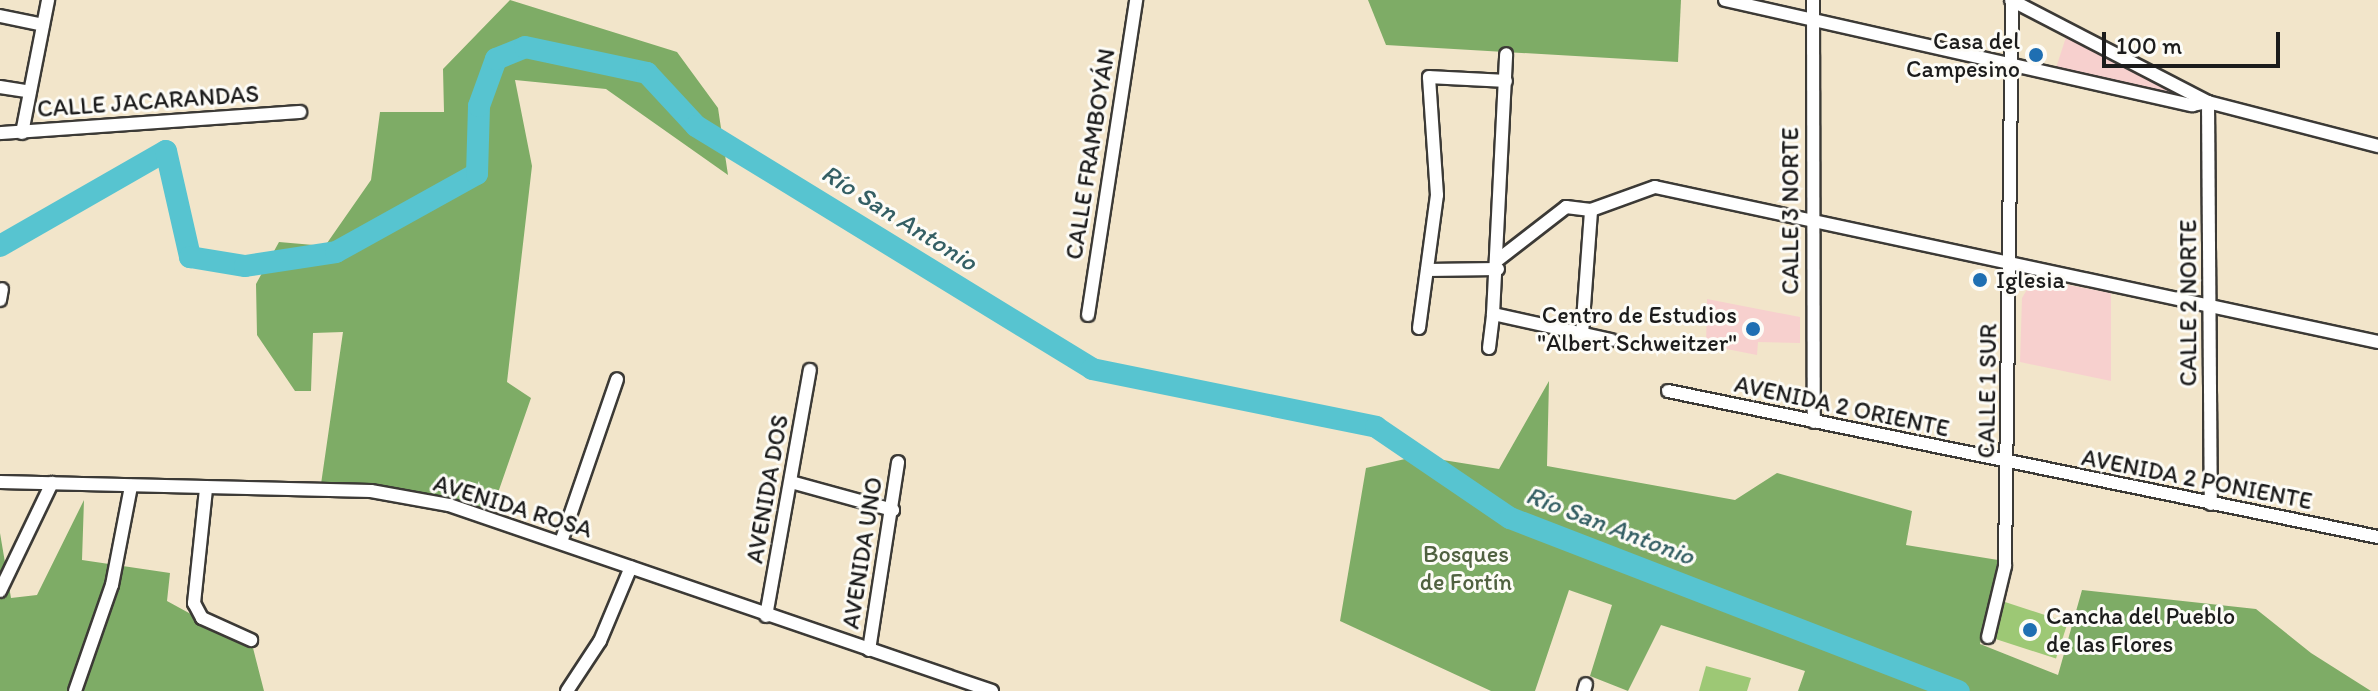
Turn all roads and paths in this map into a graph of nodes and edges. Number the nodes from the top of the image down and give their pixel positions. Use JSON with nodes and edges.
{"nodes":[{"id":1,"x":48,"y":0,"type":"edge"},
{"id":2,"x":1136,"y":0,"type":"edge"},
{"id":3,"x":1725,"y":0,"type":"edge"},
{"id":4,"x":1813,"y":0,"type":"edge"},
{"id":5,"x":2012,"y":1,"type":"edge"},
{"id":6,"x":0,"y":16,"type":"edge"},
{"id":7,"x":1813,"y":19,"type":"junction"},
{"id":8,"x":43,"y":25,"type":"junction"},
{"id":9,"x":1506,"y":54,"type":"dead end"},
{"id":10,"x":2011,"y":65,"type":"junction"},
{"id":11,"x":1506,"y":81,"type":"junction"},
{"id":12,"x":0,"y":87,"type":"edge"},
{"id":13,"x":30,"y":92,"type":"junction"},
{"id":14,"x":2208,"y":102,"type":"junction"},
{"id":15,"x":300,"y":112,"type":"dead end"},
{"id":16,"x":0,"y":133,"type":"edge"},
{"id":17,"x":22,"y":133,"type":"junction"},
{"id":18,"x":2378,"y":146,"type":"edge"},
{"id":19,"x":1591,"y":210,"type":"junction"},
{"id":20,"x":1812,"y":219,"type":"junction"},
{"id":21,"x":1499,"y":264,"type":"junction"},
{"id":22,"x":2012,"y":265,"type":"junction"},
{"id":23,"x":1427,"y":270,"type":"junction"},
{"id":24,"x":2209,"y":308,"type":"junction"},
{"id":25,"x":1493,"y":314,"type":"junction"},
{"id":26,"x":1088,"y":315,"type":"dead end"},
{"id":27,"x":1419,"y":328,"type":"dead end"},
{"id":28,"x":1582,"y":334,"type":"junction"},
{"id":29,"x":1611,"y":340,"type":"dead end"},
{"id":30,"x":2378,"y":342,"type":"edge"},
{"id":31,"x":1489,"y":348,"type":"dead end"},
{"id":32,"x":810,"y":370,"type":"dead end"},
{"id":33,"x":617,"y":379,"type":"dead end"},
{"id":34,"x":1668,"y":391,"type":"dead end"},
{"id":35,"x":1814,"y":422,"type":"junction"},
{"id":36,"x":898,"y":462,"type":"dead end"},
{"id":37,"x":2007,"y":463,"type":"junction"},
{"id":38,"x":0,"y":482,"type":"edge"},
{"id":39,"x":791,"y":482,"type":"junction"},
{"id":40,"x":52,"y":483,"type":"junction"},
{"id":41,"x":131,"y":486,"type":"junction"},
{"id":42,"x":206,"y":489,"type":"junction"},
{"id":43,"x":2211,"y":504,"type":"junction"},
{"id":44,"x":893,"y":510,"type":"junction"},
{"id":45,"x":2378,"y":537,"type":"edge"},
{"id":46,"x":561,"y":542,"type":"junction"},
{"id":47,"x":631,"y":567,"type":"junction"},
{"id":48,"x":0,"y":591,"type":"edge"},
{"id":49,"x":766,"y":616,"type":"junction"},
{"id":50,"x":1988,"y":637,"type":"dead end"},
{"id":51,"x":251,"y":640,"type":"dead end"},
{"id":52,"x":869,"y":650,"type":"junction"},
{"id":53,"x":75,"y":691,"type":"edge"},
{"id":54,"x":567,"y":691,"type":"edge"},
{"id":55,"x":992,"y":691,"type":"edge"}],
"edges":[{"from":1,"to":8,"type":"street"},
{"from":2,"to":26,"type":"street","name":"CALLE FRAMBOYÁN"},
{"from":3,"to":7,"type":"street"},
{"from":4,"to":7,"type":"street","name":"CALLE 3 NORTE"},
{"from":5,"to":10,"type":"street","name":"CALLE 1 SUR"},
{"from":5,"to":14,"type":"street"},
{"from":6,"to":8,"type":"street"},
{"from":7,"to":10,"type":"street"},
{"from":7,"to":20,"type":"street","name":"CALLE 3 NORTE"},
{"from":8,"to":13,"type":"street"},
{"from":9,"to":11,"type":"street"},
{"from":10,"to":14,"type":"street"},
{"from":10,"to":22,"type":"street","name":"CALLE 1 SUR"},
{"from":11,"to":21,"type":"street"},
{"from":11,"to":23,"type":"street"},
{"from":12,"to":13,"type":"street"},
{"from":13,"to":17,"type":"street"},
{"from":14,"to":18,"type":"street"},
{"from":14,"to":24,"type":"street","name":"CALLE 2 NORTE"},
{"from":15,"to":17,"type":"street","name":"CALLE JACARANDAS"},
{"from":16,"to":17,"type":"street","name":"CALLE JACARANDAS"},
{"from":19,"to":20,"type":"street"},
{"from":19,"to":21,"type":"street"},
{"from":19,"to":28,"type":"street"},
{"from":20,"to":22,"type":"street"},
{"from":20,"to":35,"type":"street","name":"CALLE 3 NORTE"},
{"from":21,"to":23,"type":"street"},
{"from":21,"to":25,"type":"street"},
{"from":22,"to":24,"type":"street"},
{"from":22,"to":37,"type":"street","name":"CALLE 1 SUR"},
{"from":23,"to":27,"type":"street"},
{"from":24,"to":30,"type":"street"},
{"from":24,"to":43,"type":"street","name":"CALLE 2 NORTE"},
{"from":25,"to":28,"type":"street"},
{"from":25,"to":31,"type":"street"},
{"from":28,"to":29,"type":"street"},
{"from":32,"to":39,"type":"street","name":"AVENIDA DOS"},
{"from":33,"to":46,"type":"street"},
{"from":34,"to":35,"type":"street","name":"AVENIDA 2 ORIENTE"},
{"from":35,"to":37,"type":"street","name":"AVENIDA 2 ORIENTE"},
{"from":36,"to":44,"type":"street","name":"AVENIDA UNO"},
{"from":37,"to":43,"type":"street","name":"AVENIDA 2 PONIENTE"},
{"from":37,"to":50,"type":"street","name":"CALLE 1 SUR"},
{"from":38,"to":40,"type":"street","name":"AVENIDA ROSA"},
{"from":39,"to":44,"type":"street"},
{"from":39,"to":49,"type":"street","name":"AVENIDA DOS"},
{"from":40,"to":41,"type":"street","name":"AVENIDA ROSA"},
{"from":40,"to":48,"type":"street"},
{"from":41,"to":42,"type":"street","name":"AVENIDA ROSA"},
{"from":41,"to":53,"type":"street"},
{"from":42,"to":46,"type":"street","name":"AVENIDA ROSA"},
{"from":42,"to":51,"type":"street"},
{"from":43,"to":45,"type":"street","name":"AVENIDA 2 PONIENTE"},
{"from":44,"to":52,"type":"street","name":"AVENIDA UNO"},
{"from":46,"to":47,"type":"street","name":"AVENIDA ROSA"},
{"from":47,"to":49,"type":"street","name":"AVENIDA ROSA"},
{"from":47,"to":54,"type":"street"},
{"from":49,"to":52,"type":"street","name":"AVENIDA ROSA"},
{"from":52,"to":55,"type":"street","name":"AVENIDA ROSA"}]}
